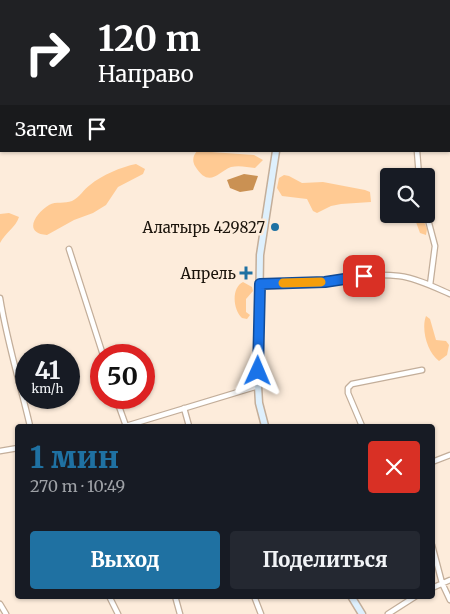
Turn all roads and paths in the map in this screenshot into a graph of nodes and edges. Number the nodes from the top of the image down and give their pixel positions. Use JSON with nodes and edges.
{"nodes":[{"id":1,"x":276,"y":152,"type":"edge"},
{"id":2,"x":417,"y":152,"type":"edge"},
{"id":3,"x":418,"y":168,"type":"edge"},
{"id":4,"x":429,"y":223,"type":"edge"},
{"id":5,"x":69,"y":249,"type":"dead end"},
{"id":6,"x":260,"y":284,"type":"junction"},
{"id":7,"x":430,"y":285,"type":"junction"},
{"id":8,"x":450,"y":294,"type":"edge"},
{"id":9,"x":0,"y":298,"type":"edge"},
{"id":10,"x":99,"y":344,"type":"edge"},
{"id":11,"x":422,"y":370,"type":"dead end"},
{"id":12,"x":258,"y":386,"type":"junction"},
{"id":13,"x":184,"y":408,"type":"junction"},
{"id":14,"x":120,"y":409,"type":"edge"},
{"id":15,"x":30,"y":424,"type":"edge"},
{"id":16,"x":125,"y":424,"type":"edge"},
{"id":17,"x":132,"y":424,"type":"edge"},
{"id":18,"x":188,"y":424,"type":"edge"},
{"id":19,"x":264,"y":424,"type":"edge"},
{"id":20,"x":361,"y":424,"type":"edge"},
{"id":21,"x":15,"y":448,"type":"edge"},
{"id":22,"x":0,"y":451,"type":"edge"},
{"id":23,"x":450,"y":455,"type":"edge"},
{"id":24,"x":435,"y":461,"type":"edge"},
{"id":25,"x":435,"y":556,"type":"edge"},
{"id":26,"x":450,"y":580,"type":"edge"},
{"id":27,"x":442,"y":583,"type":"junction"},
{"id":28,"x":435,"y":586,"type":"edge"},
{"id":29,"x":110,"y":599,"type":"edge"},
{"id":30,"x":176,"y":599,"type":"edge"},
{"id":31,"x":255,"y":599,"type":"edge"},
{"id":32,"x":354,"y":599,"type":"edge"},
{"id":33,"x":411,"y":599,"type":"edge"},
{"id":34,"x":450,"y":600,"type":"edge"},
{"id":35,"x":0,"y":604,"type":"edge"},
{"id":36,"x":6,"y":614,"type":"edge"},
{"id":37,"x":118,"y":614,"type":"edge"},
{"id":38,"x":180,"y":614,"type":"edge"},
{"id":39,"x":261,"y":614,"type":"edge"},
{"id":40,"x":362,"y":614,"type":"edge"},
{"id":41,"x":388,"y":614,"type":"edge"}],
"edges":[{"from":1,"to":6,"type":"main road"},
{"from":2,"to":3,"type":"street"},
{"from":4,"to":7,"type":"street"},
{"from":5,"to":10,"type":"street"},
{"from":6,"to":7,"type":"street"},
{"from":6,"to":12,"type":"main road"},
{"from":7,"to":8,"type":"street"},
{"from":9,"to":15,"type":"street"},
{"from":11,"to":20,"type":"street"},
{"from":12,"to":13,"type":"street"},
{"from":12,"to":19,"type":"main road"},
{"from":13,"to":17,"type":"street"},
{"from":13,"to":18,"type":"street"},
{"from":14,"to":16,"type":"street"},
{"from":21,"to":22,"type":"street"},
{"from":23,"to":24,"type":"street"},
{"from":25,"to":27,"type":"street"},
{"from":26,"to":27,"type":"street"},
{"from":27,"to":28,"type":"street"},
{"from":27,"to":34,"type":"street"},
{"from":29,"to":37,"type":"street"},
{"from":30,"to":38,"type":"street"},
{"from":31,"to":39,"type":"street"},
{"from":32,"to":40,"type":"main road"},
{"from":33,"to":41,"type":"street"},
{"from":35,"to":36,"type":"street"}]}
